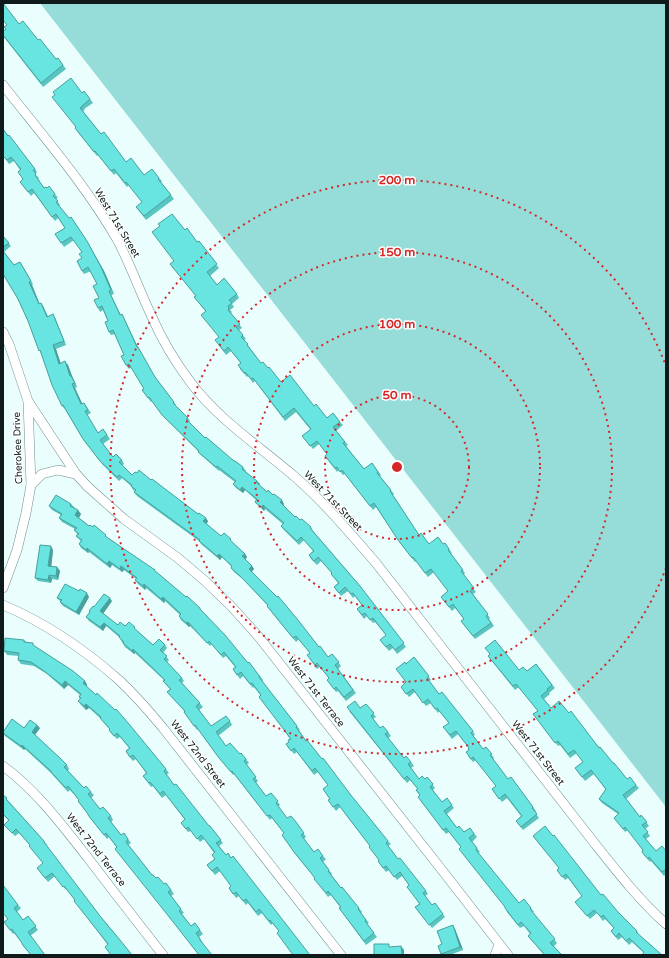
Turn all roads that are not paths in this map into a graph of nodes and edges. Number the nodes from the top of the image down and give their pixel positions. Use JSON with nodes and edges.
{"nodes":[{"id":1,"x":3,"y":85,"type":"edge"},
{"id":2,"x":3,"y":332,"type":"edge"},
{"id":3,"x":28,"y":401,"type":"junction"},
{"id":4,"x":76,"y":474,"type":"junction"},
{"id":5,"x":31,"y":485,"type":"junction"},
{"id":6,"x":3,"y":588,"type":"edge"},
{"id":7,"x":3,"y":606,"type":"edge"},
{"id":8,"x":3,"y":766,"type":"edge"},
{"id":9,"x":666,"y":924,"type":"edge"},
{"id":10,"x":500,"y":945,"type":"junction"},
{"id":11,"x":163,"y":955,"type":"edge"},
{"id":12,"x":341,"y":955,"type":"edge"},
{"id":13,"x":496,"y":955,"type":"edge"},
{"id":14,"x":508,"y":955,"type":"edge"}],
"edges":[{"from":1,"to":9,"type":"street","name":"West 71st Street"},
{"from":2,"to":3,"type":"street","name":"Cherokee Drive"},
{"from":3,"to":4,"type":"street","name":"West 71st Terrace"},
{"from":3,"to":5,"type":"street","name":"Cherokee Drive"},
{"from":4,"to":5,"type":"street"},
{"from":4,"to":10,"type":"street","name":"West 71st Terrace"},
{"from":5,"to":6,"type":"street","name":"Cherokee Drive"},
{"from":7,"to":12,"type":"street","name":"West 72nd Street"},
{"from":8,"to":11,"type":"street","name":"West 72nd Terrace"},
{"from":10,"to":13,"type":"street"},
{"from":10,"to":14,"type":"street","name":"West 71st Terrace"}]}
